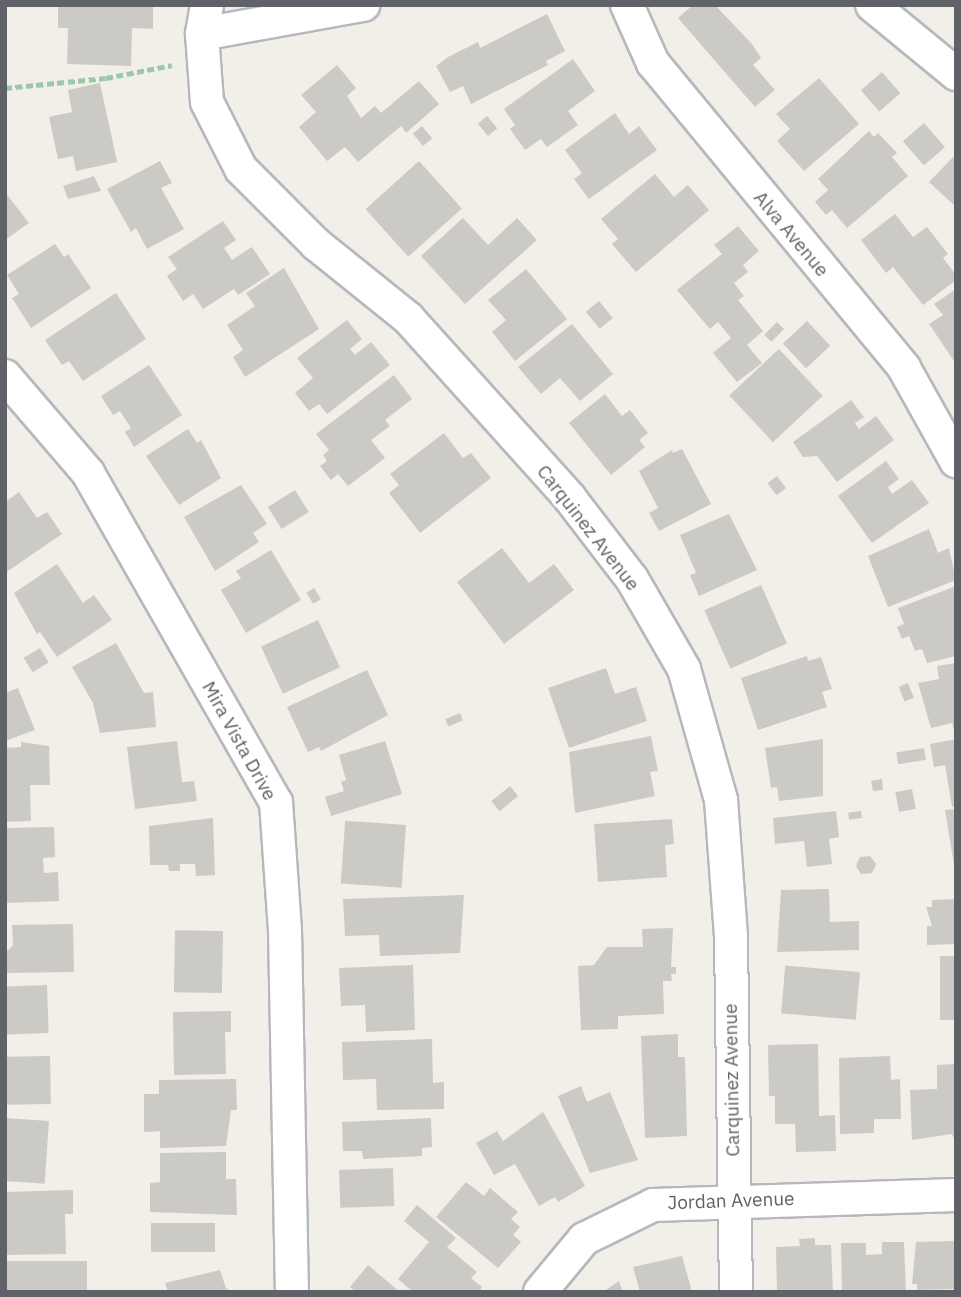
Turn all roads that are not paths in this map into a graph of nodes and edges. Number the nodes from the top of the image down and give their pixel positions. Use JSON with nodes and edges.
{"nodes":[{"id":1,"x":363,"y":5,"type":"edge"},
{"id":2,"x":627,"y":5,"type":"edge"},
{"id":3,"x":873,"y":5,"type":"edge"},
{"id":4,"x":204,"y":32,"type":"edge"},
{"id":5,"x":956,"y":74,"type":"edge"},
{"id":6,"x":5,"y":376,"type":"edge"},
{"id":7,"x":956,"y":461,"type":"edge"},
{"id":8,"x":956,"y":1195,"type":"edge"},
{"id":9,"x":734,"y":1200,"type":"junction"},
{"id":10,"x":292,"y":1292,"type":"edge"},
{"id":11,"x":540,"y":1292,"type":"edge"},
{"id":12,"x":736,"y":1292,"type":"edge"}],
"edges":[{"from":1,"to":4,"type":"street"},
{"from":2,"to":7,"type":"street","name":"Alva Avenue"},
{"from":3,"to":5,"type":"street"},
{"from":4,"to":9,"type":"street","name":"Carquinez Avenue"},
{"from":6,"to":10,"type":"street","name":"Mira Vista Drive"},
{"from":8,"to":9,"type":"street","name":"Jordan Avenue"},
{"from":9,"to":11,"type":"street","name":"Jordan Avenue"},
{"from":9,"to":12,"type":"street","name":"Carquinez Avenue"}]}
